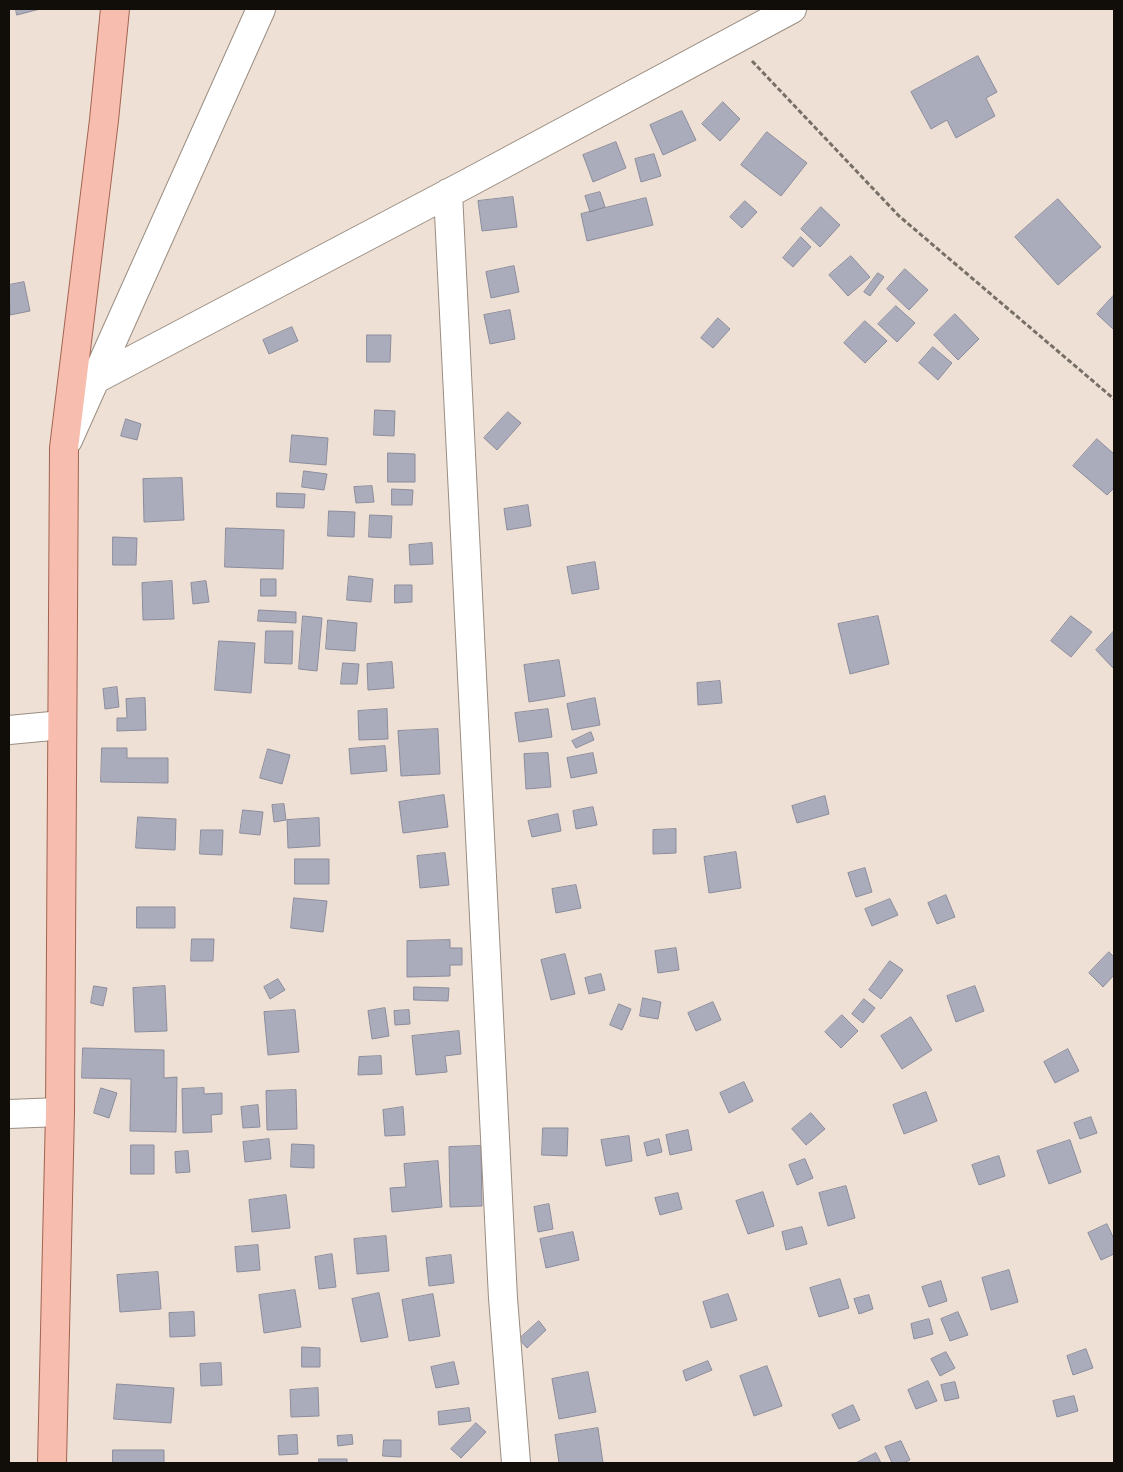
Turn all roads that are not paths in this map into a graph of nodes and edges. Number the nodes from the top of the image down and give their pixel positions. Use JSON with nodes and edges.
{"nodes":[{"id":1,"x":115,"y":9,"type":"edge"},
{"id":2,"x":261,"y":9,"type":"edge"},
{"id":3,"x":792,"y":9,"type":"edge"},
{"id":4,"x":448,"y":193,"type":"junction"},
{"id":5,"x":96,"y":379,"type":"junction"},
{"id":6,"x":64,"y":448,"type":"junction"},
{"id":7,"x":62,"y":725,"type":"junction"},
{"id":8,"x":9,"y":730,"type":"edge"},
{"id":9,"x":60,"y":1112,"type":"junction"},
{"id":10,"x":9,"y":1114,"type":"edge"},
{"id":11,"x":52,"y":1463,"type":"edge"},
{"id":12,"x":516,"y":1463,"type":"edge"}],
"edges":[{"from":1,"to":6,"type":"main road"},
{"from":2,"to":5,"type":"street"},
{"from":3,"to":4,"type":"street"},
{"from":4,"to":5,"type":"street"},
{"from":4,"to":12,"type":"street"},
{"from":5,"to":6,"type":"street"},
{"from":6,"to":7,"type":"main road"},
{"from":7,"to":8,"type":"street"},
{"from":7,"to":9,"type":"main road"},
{"from":9,"to":10,"type":"street"},
{"from":9,"to":11,"type":"main road"}]}
